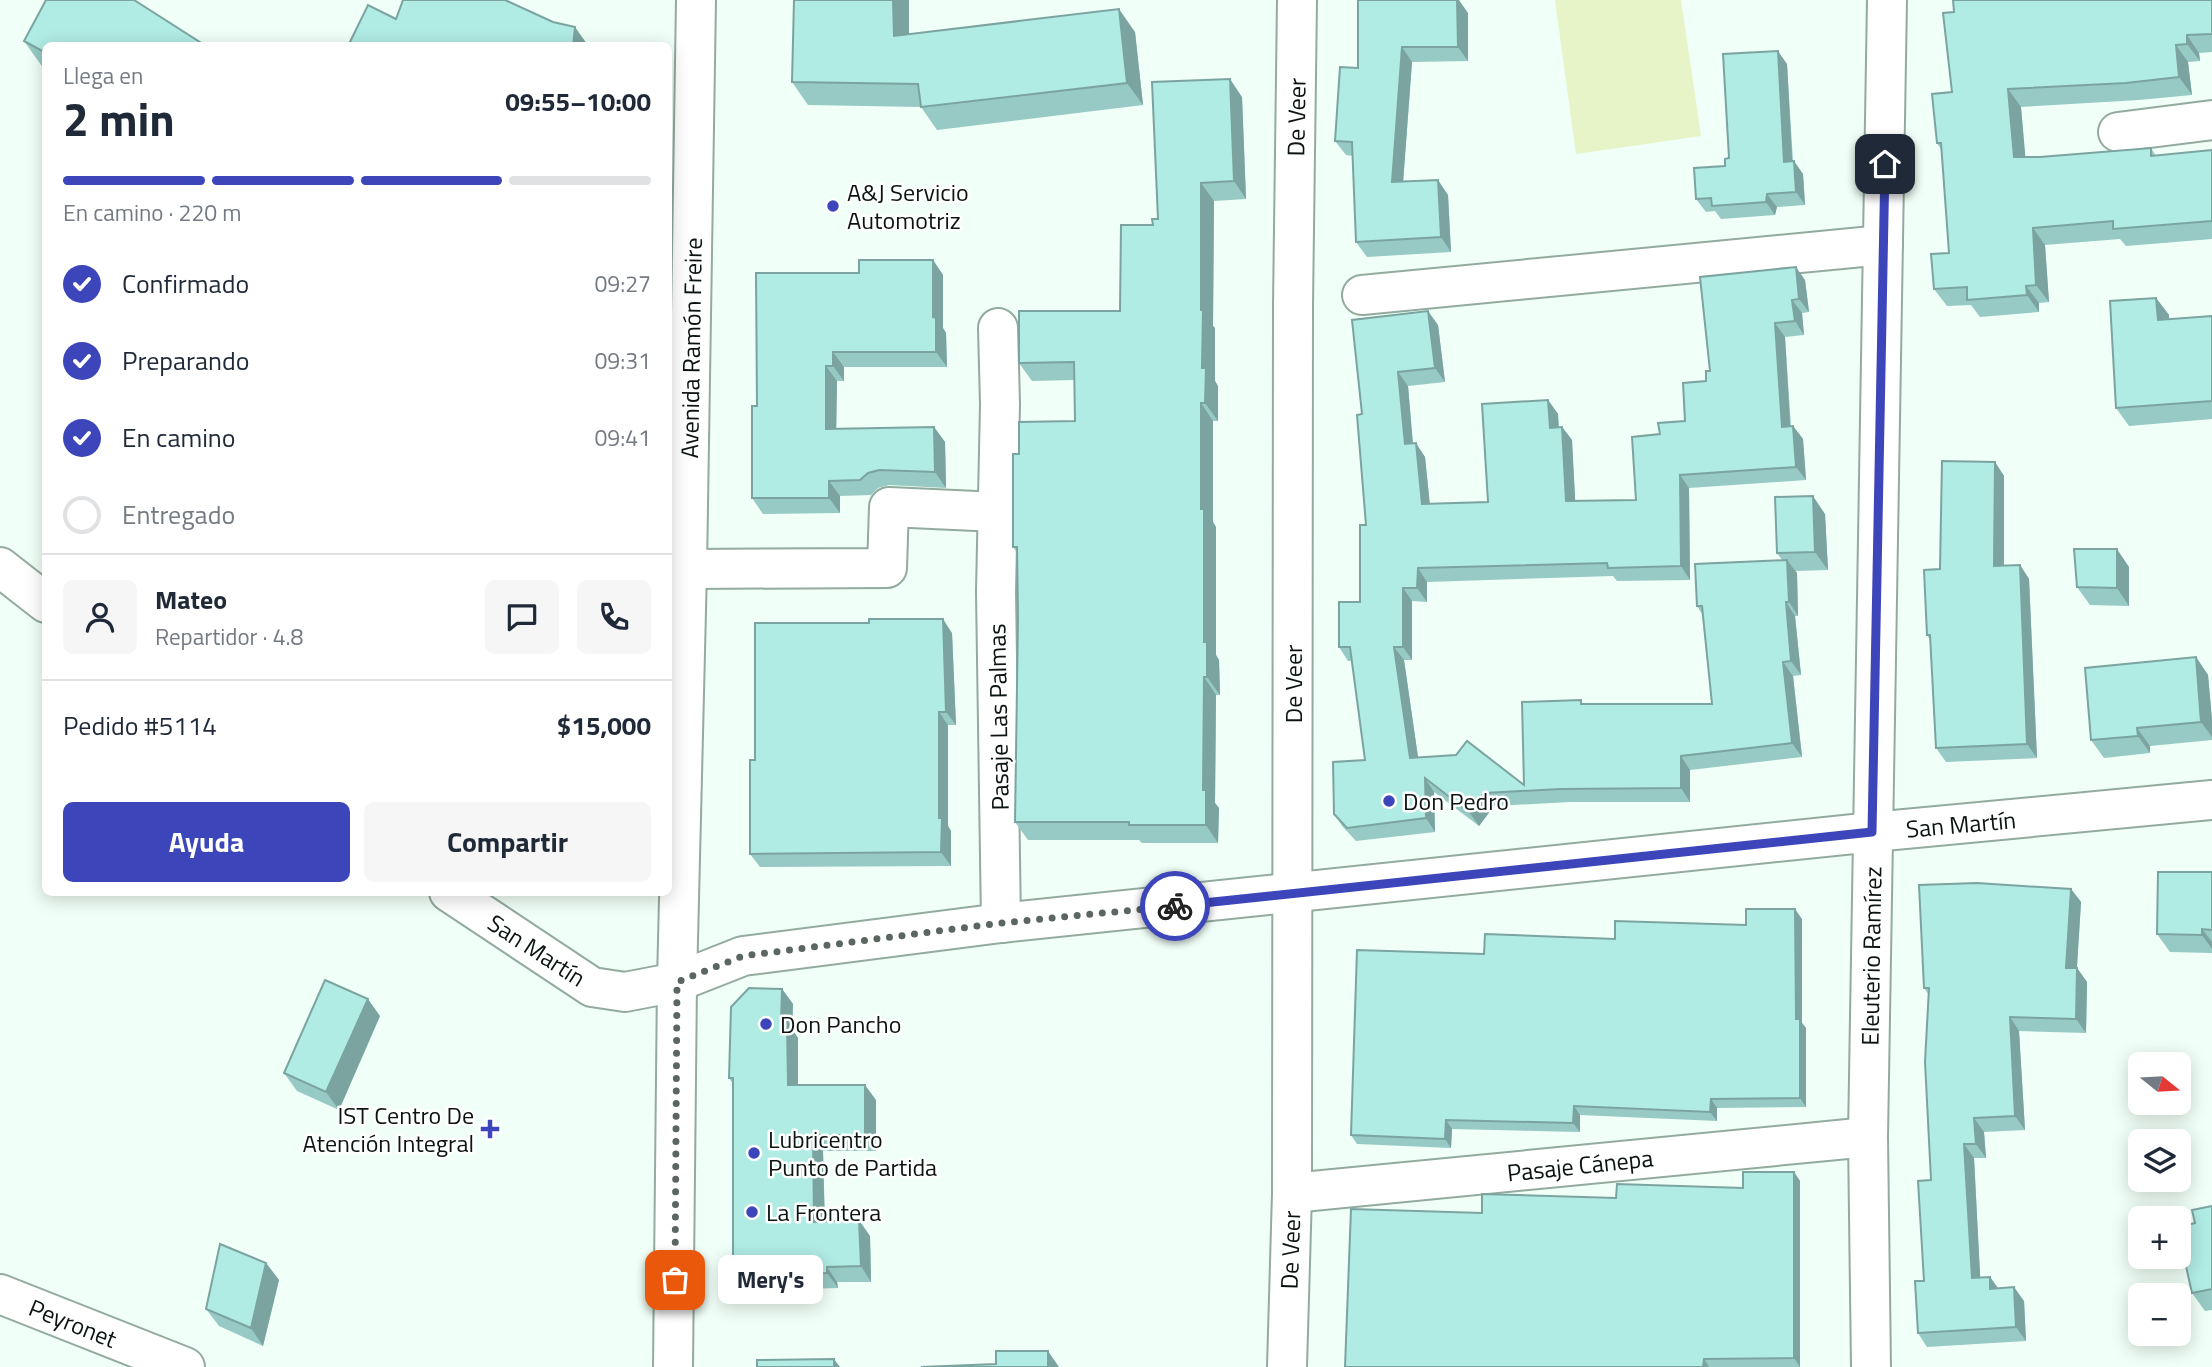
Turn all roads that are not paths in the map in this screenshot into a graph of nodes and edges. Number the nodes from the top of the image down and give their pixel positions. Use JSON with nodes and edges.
{"nodes":[{"id":1,"x":696,"y":0,"type":"edge"},
{"id":2,"x":1297,"y":0,"type":"edge"},
{"id":3,"x":1887,"y":0,"type":"edge"},
{"id":4,"x":2212,"y":120,"type":"edge"},
{"id":5,"x":2118,"y":132,"type":"dead end"},
{"id":6,"x":1884,"y":246,"type":"junction"},
{"id":7,"x":1362,"y":295,"type":"dead end"},
{"id":8,"x":998,"y":328,"type":"dead end"},
{"id":9,"x":998,"y":512,"type":"junction"},
{"id":10,"x":0,"y":567,"type":"edge"},
{"id":11,"x":687,"y":569,"type":"junction"},
{"id":12,"x":42,"y":600,"type":"edge"},
{"id":13,"x":2212,"y":800,"type":"edge"},
{"id":14,"x":1872,"y":832,"type":"junction"},
{"id":15,"x":1293,"y":894,"type":"junction"},
{"id":16,"x":455,"y":896,"type":"edge"},
{"id":17,"x":1001,"y":923,"type":"junction"},
{"id":18,"x":677,"y":982,"type":"junction"},
{"id":19,"x":1868,"y":1137,"type":"junction"},
{"id":20,"x":1292,"y":1193,"type":"junction"},
{"id":21,"x":0,"y":1294,"type":"edge"},
{"id":22,"x":185,"y":1367,"type":"edge"},
{"id":23,"x":673,"y":1367,"type":"edge"},
{"id":24,"x":1287,"y":1367,"type":"edge"},
{"id":25,"x":1871,"y":1367,"type":"edge"}],
"edges":[{"from":1,"to":11,"type":"street","name":"Avenida Ramón Freire"},
{"from":2,"to":15,"type":"street","name":"De Veer"},
{"from":3,"to":6,"type":"street","name":"Eleuterio Ramírez"},
{"from":4,"to":5,"type":"street"},
{"from":6,"to":7,"type":"street"},
{"from":6,"to":14,"type":"street","name":"Eleuterio Ramírez"},
{"from":8,"to":9,"type":"street","name":"Pasaje Las Palmas"},
{"from":9,"to":11,"type":"street"},
{"from":9,"to":17,"type":"street","name":"Pasaje Las Palmas"},
{"from":10,"to":12,"type":"street"},
{"from":11,"to":18,"type":"street","name":"Avenida Ramón Freire"},
{"from":13,"to":14,"type":"street","name":"San Martín"},
{"from":14,"to":15,"type":"street","name":"San Martín"},
{"from":14,"to":19,"type":"street","name":"Eleuterio Ramírez"},
{"from":15,"to":17,"type":"street","name":"San Martín"},
{"from":15,"to":20,"type":"street","name":"De Veer"},
{"from":16,"to":18,"type":"street","name":"San Martín"},
{"from":17,"to":18,"type":"street","name":"San Martín"},
{"from":18,"to":23,"type":"street","name":"Avenida Ramón Freire"},
{"from":19,"to":20,"type":"street","name":"Pasaje Cánepa"},
{"from":19,"to":25,"type":"street","name":"Eleuterio Ramírez"},
{"from":20,"to":24,"type":"street","name":"De Veer"},
{"from":21,"to":22,"type":"street","name":"Peyronet"}]}
